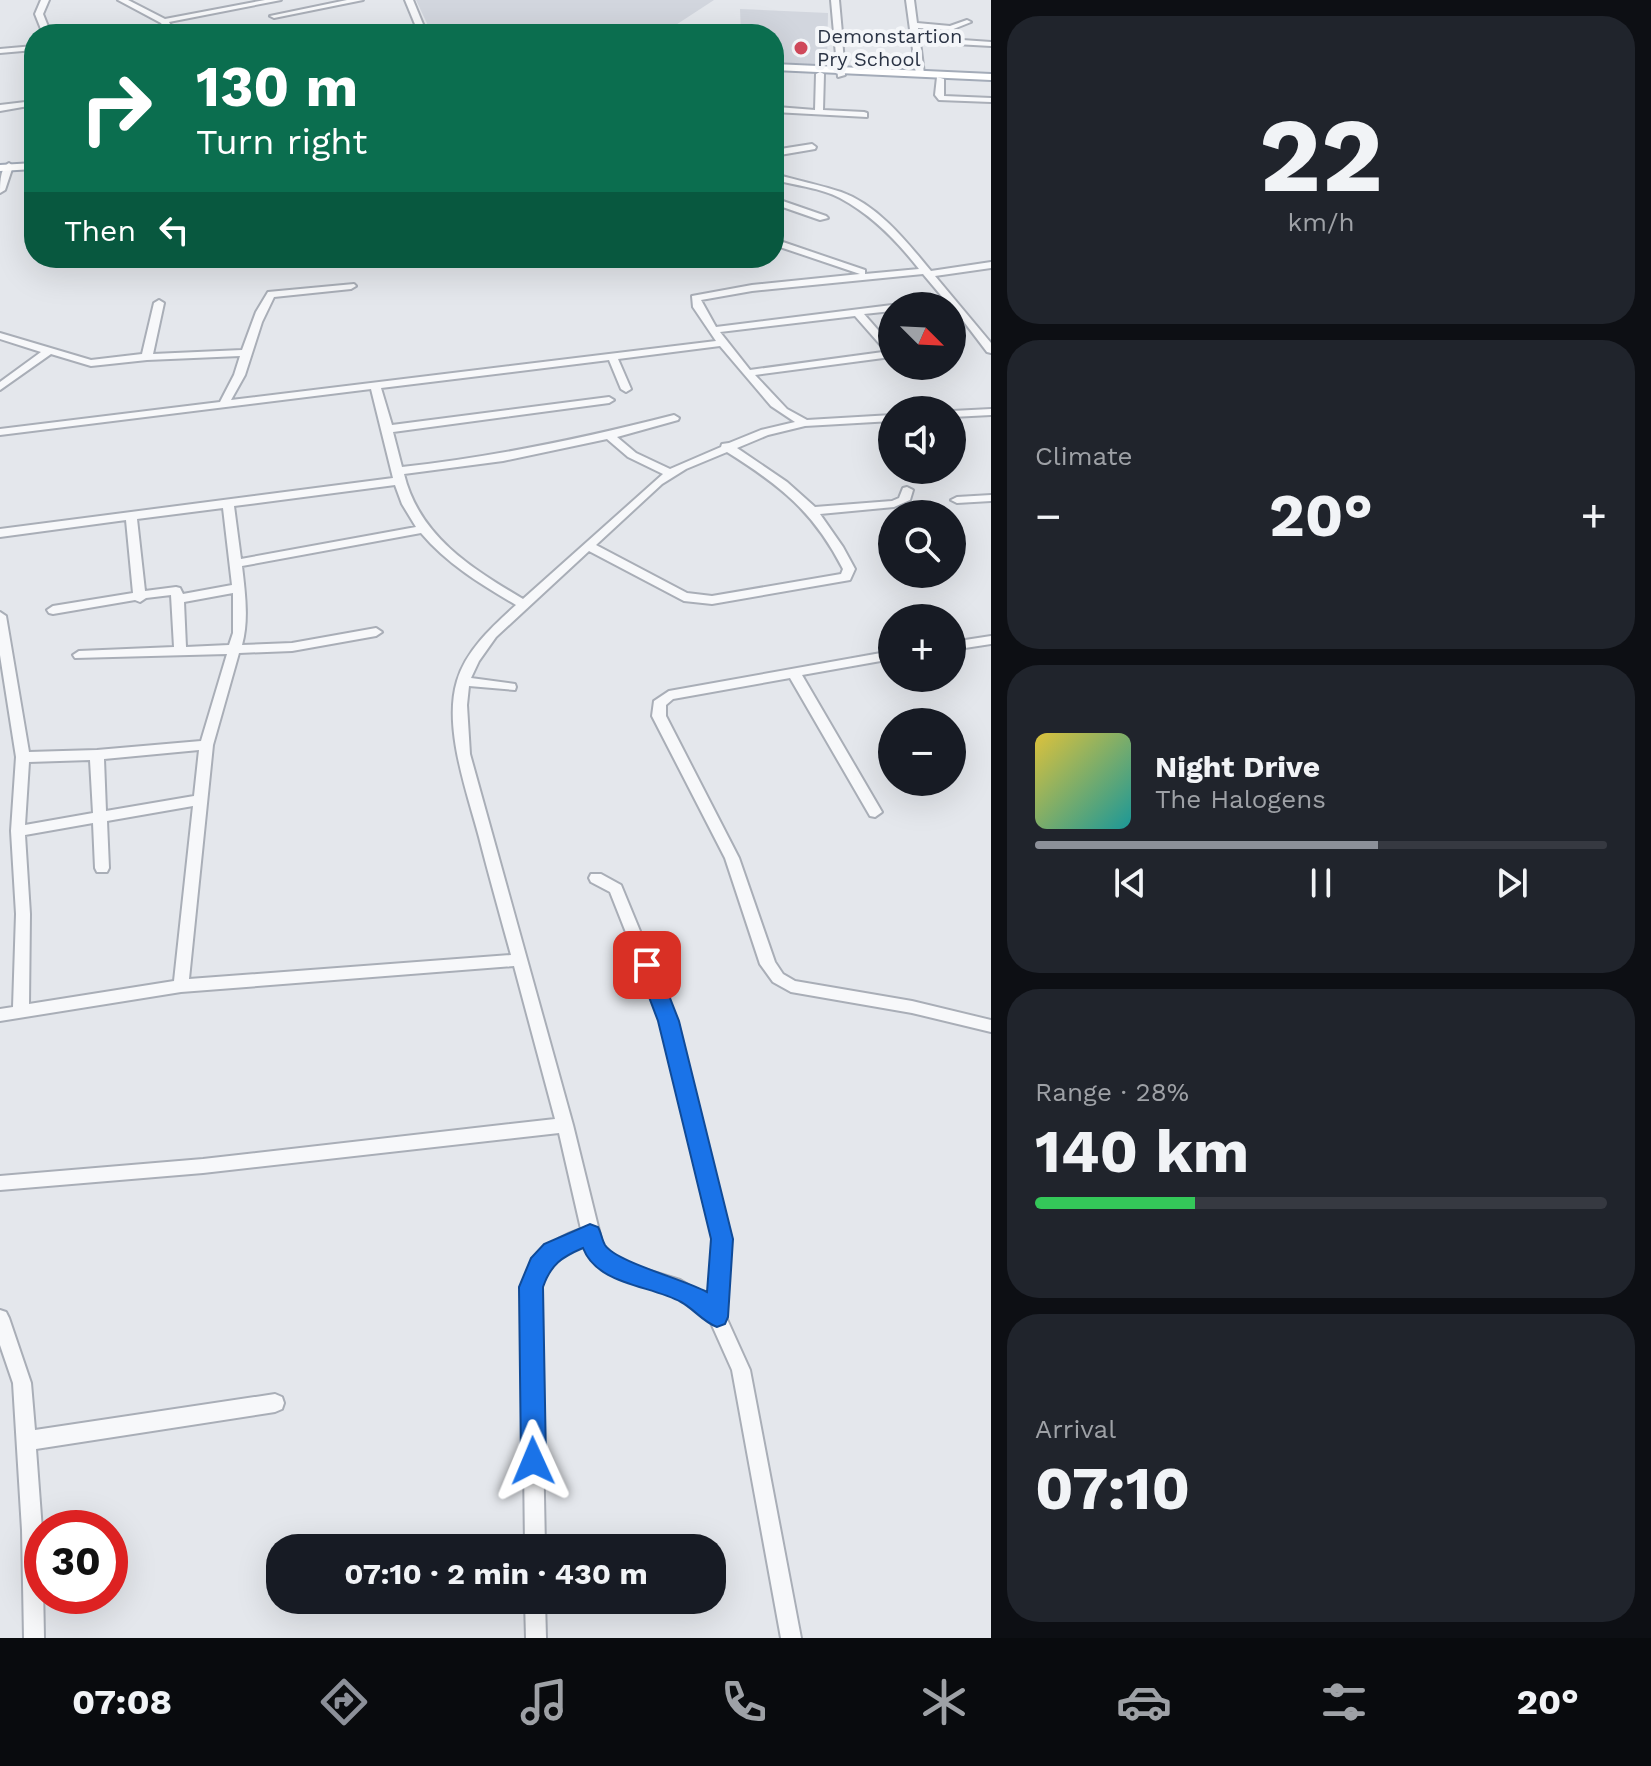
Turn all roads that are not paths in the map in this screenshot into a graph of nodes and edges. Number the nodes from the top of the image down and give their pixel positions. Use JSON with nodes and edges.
{"nodes":[{"id":1,"x":45,"y":0,"type":"edge"},
{"id":2,"x":122,"y":0,"type":"edge"},
{"id":3,"x":277,"y":0,"type":"edge"},
{"id":4,"x":359,"y":0,"type":"edge"},
{"id":5,"x":409,"y":0,"type":"edge"},
{"id":6,"x":835,"y":0,"type":"edge"},
{"id":7,"x":910,"y":0,"type":"edge"},
{"id":8,"x":274,"y":16,"type":"dead end"},
{"id":9,"x":164,"y":21,"type":"junction"},
{"id":10,"x":967,"y":22,"type":"dead end"},
{"id":11,"x":43,"y":24,"type":"edge"},
{"id":12,"x":166,"y":24,"type":"edge"},
{"id":13,"x":419,"y":24,"type":"edge"},
{"id":14,"x":914,"y":25,"type":"junction"},
{"id":15,"x":837,"y":35,"type":"junction"},
{"id":16,"x":916,"y":38,"type":"junction"},
{"id":17,"x":991,"y":44,"type":"edge"},
{"id":18,"x":24,"y":49,"type":"edge"},
{"id":19,"x":0,"y":51,"type":"edge"},
{"id":20,"x":784,"y":70,"type":"edge"},
{"id":21,"x":784,"y":71,"type":"edge"},
{"id":22,"x":841,"y":73,"type":"junction"},
{"id":23,"x":820,"y":74,"type":"junction"},
{"id":24,"x":920,"y":74,"type":"junction"},
{"id":25,"x":940,"y":79,"type":"junction"},
{"id":26,"x":991,"y":79,"type":"edge"},
{"id":27,"x":991,"y":100,"type":"edge"},
{"id":28,"x":24,"y":104,"type":"edge"},
{"id":29,"x":0,"y":108,"type":"edge"},
{"id":30,"x":784,"y":110,"type":"edge"},
{"id":31,"x":819,"y":110,"type":"junction"},
{"id":32,"x":864,"y":115,"type":"dead end"},
{"id":33,"x":812,"y":147,"type":"dead end"},
{"id":34,"x":784,"y":151,"type":"edge"},
{"id":35,"x":24,"y":167,"type":"edge"},
{"id":36,"x":4,"y":170,"type":"edge"},
{"id":37,"x":24,"y":171,"type":"edge"},
{"id":38,"x":784,"y":180,"type":"edge"},
{"id":39,"x":0,"y":184,"type":"edge"},
{"id":40,"x":0,"y":190,"type":"edge"},
{"id":41,"x":784,"y":204,"type":"edge"},
{"id":42,"x":823,"y":218,"type":"dead end"},
{"id":43,"x":784,"y":245,"type":"edge"},
{"id":44,"x":991,"y":265,"type":"edge"},
{"id":45,"x":927,"y":272,"type":"junction"},
{"id":46,"x":870,"y":275,"type":"junction"},
{"id":47,"x":351,"y":286,"type":"dead end"},
{"id":48,"x":942,"y":292,"type":"edge"},
{"id":49,"x":159,"y":303,"type":"dead end"},
{"id":50,"x":878,"y":310,"type":"edge"},
{"id":51,"x":857,"y":312,"type":"junction"},
{"id":52,"x":966,"y":321,"type":"edge"},
{"id":53,"x":713,"y":330,"type":"junction"},
{"id":54,"x":0,"y":336,"type":"edge"},
{"id":55,"x":722,"y":343,"type":"junction"},
{"id":56,"x":50,"y":350,"type":"junction"},
{"id":57,"x":991,"y":350,"type":"edge"},
{"id":58,"x":246,"y":353,"type":"junction"},
{"id":59,"x":612,"y":356,"type":"junction"},
{"id":60,"x":147,"y":357,"type":"junction"},
{"id":61,"x":750,"y":373,"type":"junction"},
{"id":62,"x":375,"y":385,"type":"junction"},
{"id":63,"x":0,"y":387,"type":"edge"},
{"id":64,"x":626,"y":389,"type":"dead end"},
{"id":65,"x":609,"y":400,"type":"dead end"},
{"id":66,"x":224,"y":405,"type":"junction"},
{"id":67,"x":991,"y":412,"type":"edge"},
{"id":68,"x":966,"y":413,"type":"edge"},
{"id":69,"x":674,"y":418,"type":"dead end"},
{"id":70,"x":878,"y":419,"type":"edge"},
{"id":71,"x":805,"y":423,"type":"junction"},
{"id":72,"x":389,"y":429,"type":"junction"},
{"id":73,"x":0,"y":432,"type":"edge"},
{"id":74,"x":611,"y":437,"type":"junction"},
{"id":75,"x":726,"y":446,"type":"junction"},
{"id":76,"x":671,"y":474,"type":"junction"},
{"id":77,"x":400,"y":476,"type":"junction"},
{"id":78,"x":907,"y":490,"type":"dead end"},
{"id":79,"x":991,"y":498,"type":"edge"},
{"id":80,"x":957,"y":500,"type":"dead end"},
{"id":81,"x":228,"y":504,"type":"junction"},
{"id":82,"x":814,"y":511,"type":"junction"},
{"id":83,"x":131,"y":517,"type":"junction"},
{"id":84,"x":423,"y":529,"type":"junction"},
{"id":85,"x":0,"y":533,"type":"edge"},
{"id":86,"x":588,"y":546,"type":"junction"},
{"id":87,"x":235,"y":564,"type":"junction"},
{"id":88,"x":239,"y":588,"type":"junction"},
{"id":89,"x":140,"y":598,"type":"junction"},
{"id":90,"x":178,"y":599,"type":"junction"},
{"id":91,"x":525,"y":605,"type":"junction"},
{"id":92,"x":53,"y":610,"type":"dead end"},
{"id":93,"x":0,"y":616,"type":"edge"},
{"id":94,"x":376,"y":632,"type":"dead end"},
{"id":95,"x":991,"y":640,"type":"edge"},
{"id":96,"x":966,"y":644,"type":"edge"},
{"id":97,"x":234,"y":649,"type":"junction"},
{"id":98,"x":180,"y":651,"type":"junction"},
{"id":99,"x":79,"y":655,"type":"dead end"},
{"id":100,"x":878,"y":658,"type":"edge"},
{"id":101,"x":794,"y":673,"type":"junction"},
{"id":102,"x":463,"y":681,"type":"junction"},
{"id":103,"x":510,"y":687,"type":"dead end"},
{"id":104,"x":206,"y":745,"type":"junction"},
{"id":105,"x":97,"y":755,"type":"junction"},
{"id":106,"x":23,"y":757,"type":"junction"},
{"id":107,"x":200,"y":800,"type":"junction"},
{"id":108,"x":875,"y":812,"type":"dead end"},
{"id":109,"x":98,"y":817,"type":"junction"},
{"id":110,"x":18,"y":831,"type":"junction"},
{"id":111,"x":102,"y":868,"type":"dead end"},
{"id":112,"x":596,"y":878,"type":"dead end"},
{"id":113,"x":518,"y":960,"type":"junction"},
{"id":114,"x":181,"y":986,"type":"junction"},
{"id":115,"x":21,"y":1011,"type":"junction"},
{"id":116,"x":0,"y":1015,"type":"edge"},
{"id":117,"x":991,"y":1026,"type":"edge"},
{"id":118,"x":565,"y":1125,"type":"junction"},
{"id":119,"x":0,"y":1183,"type":"edge"},
{"id":120,"x":590,"y":1234,"type":"junction"},
{"id":121,"x":717,"y":1317,"type":"junction"},
{"id":122,"x":0,"y":1318,"type":"edge"},
{"id":123,"x":275,"y":1403,"type":"dead end"},
{"id":124,"x":26,"y":1441,"type":"junction"},
{"id":125,"x":535,"y":1534,"type":"edge"},
{"id":126,"x":535,"y":1614,"type":"edge"},
{"id":127,"x":34,"y":1638,"type":"edge"},
{"id":128,"x":536,"y":1638,"type":"edge"},
{"id":129,"x":791,"y":1638,"type":"edge"}],
"edges":[{"from":1,"to":11,"type":"street"},
{"from":2,"to":9,"type":"street"},
{"from":3,"to":9,"type":"street"},
{"from":4,"to":8,"type":"street"},
{"from":5,"to":13,"type":"street"},
{"from":6,"to":15,"type":"street"},
{"from":7,"to":14,"type":"street"},
{"from":9,"to":12,"type":"street"},
{"from":10,"to":14,"type":"street"},
{"from":14,"to":16,"type":"street"},
{"from":15,"to":16,"type":"street"},
{"from":15,"to":22,"type":"street"},
{"from":16,"to":17,"type":"street"},
{"from":16,"to":24,"type":"street"},
{"from":18,"to":19,"type":"street"},
{"from":20,"to":22,"type":"main road"},
{"from":21,"to":23,"type":"main road"},
{"from":22,"to":23,"type":"main road"},
{"from":22,"to":24,"type":"main road"},
{"from":22,"to":25,"type":"main road"},
{"from":23,"to":31,"type":"street"},
{"from":24,"to":26,"type":"main road"},
{"from":25,"to":26,"type":"main road"},
{"from":25,"to":27,"type":"street"},
{"from":28,"to":29,"type":"street"},
{"from":30,"to":31,"type":"street"},
{"from":31,"to":32,"type":"street"},
{"from":33,"to":34,"type":"street"},
{"from":35,"to":36,"type":"main road"},
{"from":36,"to":37,"type":"main road"},
{"from":36,"to":39,"type":"street"},
{"from":38,"to":45,"type":"street"},
{"from":39,"to":40,"type":"street"},
{"from":41,"to":42,"type":"street"},
{"from":43,"to":46,"type":"street"},
{"from":44,"to":45,"type":"street"},
{"from":45,"to":46,"type":"street"},
{"from":45,"to":48,"type":"street"},
{"from":46,"to":53,"type":"street"},
{"from":47,"to":58,"type":"street"},
{"from":49,"to":60,"type":"street"},
{"from":50,"to":51,"type":"street"},
{"from":51,"to":53,"type":"street"},
{"from":51,"to":61,"type":"street"},
{"from":52,"to":57,"type":"street"},
{"from":53,"to":55,"type":"street"},
{"from":54,"to":56,"type":"street"},
{"from":55,"to":59,"type":"street"},
{"from":55,"to":61,"type":"street"},
{"from":56,"to":60,"type":"street"},
{"from":56,"to":63,"type":"street"},
{"from":58,"to":60,"type":"street"},
{"from":58,"to":66,"type":"street"},
{"from":59,"to":62,"type":"street"},
{"from":59,"to":64,"type":"street"},
{"from":61,"to":71,"type":"street"},
{"from":62,"to":66,"type":"street"},
{"from":62,"to":72,"type":"street"},
{"from":65,"to":72,"type":"street"},
{"from":66,"to":73,"type":"street"},
{"from":67,"to":68,"type":"street"},
{"from":69,"to":74,"type":"street"},
{"from":70,"to":71,"type":"street"},
{"from":71,"to":75,"type":"street"},
{"from":72,"to":77,"type":"street"},
{"from":74,"to":76,"type":"street"},
{"from":74,"to":77,"type":"street"},
{"from":75,"to":76,"type":"street"},
{"from":75,"to":82,"type":"street"},
{"from":76,"to":86,"type":"street"},
{"from":77,"to":81,"type":"street"},
{"from":77,"to":84,"type":"street"},
{"from":78,"to":82,"type":"street"},
{"from":79,"to":80,"type":"street"},
{"from":81,"to":83,"type":"street"},
{"from":81,"to":87,"type":"street"},
{"from":82,"to":86,"type":"street"},
{"from":83,"to":85,"type":"street"},
{"from":83,"to":89,"type":"street"},
{"from":84,"to":87,"type":"street"},
{"from":84,"to":91,"type":"street"},
{"from":86,"to":91,"type":"street"},
{"from":87,"to":88,"type":"street"},
{"from":88,"to":90,"type":"street"},
{"from":88,"to":97,"type":"street"},
{"from":89,"to":90,"type":"street"},
{"from":89,"to":92,"type":"street"},
{"from":90,"to":98,"type":"street"},
{"from":91,"to":102,"type":"street"},
{"from":93,"to":106,"type":"street"},
{"from":94,"to":97,"type":"street"},
{"from":95,"to":96,"type":"street"},
{"from":97,"to":98,"type":"street"},
{"from":97,"to":104,"type":"street"},
{"from":98,"to":99,"type":"street"},
{"from":100,"to":101,"type":"street"},
{"from":101,"to":108,"type":"street"},
{"from":101,"to":117,"type":"street"},
{"from":102,"to":103,"type":"street"},
{"from":102,"to":113,"type":"street"},
{"from":104,"to":105,"type":"street"},
{"from":104,"to":107,"type":"street"},
{"from":105,"to":106,"type":"street"},
{"from":105,"to":109,"type":"street"},
{"from":106,"to":110,"type":"street"},
{"from":107,"to":109,"type":"street"},
{"from":107,"to":114,"type":"street"},
{"from":109,"to":110,"type":"street"},
{"from":109,"to":111,"type":"street"},
{"from":110,"to":115,"type":"street"},
{"from":112,"to":121,"type":"street"},
{"from":113,"to":114,"type":"street"},
{"from":113,"to":118,"type":"street"},
{"from":114,"to":115,"type":"street"},
{"from":115,"to":116,"type":"street"},
{"from":118,"to":119,"type":"street"},
{"from":118,"to":120,"type":"street"},
{"from":120,"to":121,"type":"street"},
{"from":120,"to":125,"type":"street"},
{"from":121,"to":129,"type":"street"},
{"from":122,"to":124,"type":"street"},
{"from":123,"to":124,"type":"street"},
{"from":124,"to":127,"type":"street"},
{"from":126,"to":128,"type":"street"}]}
